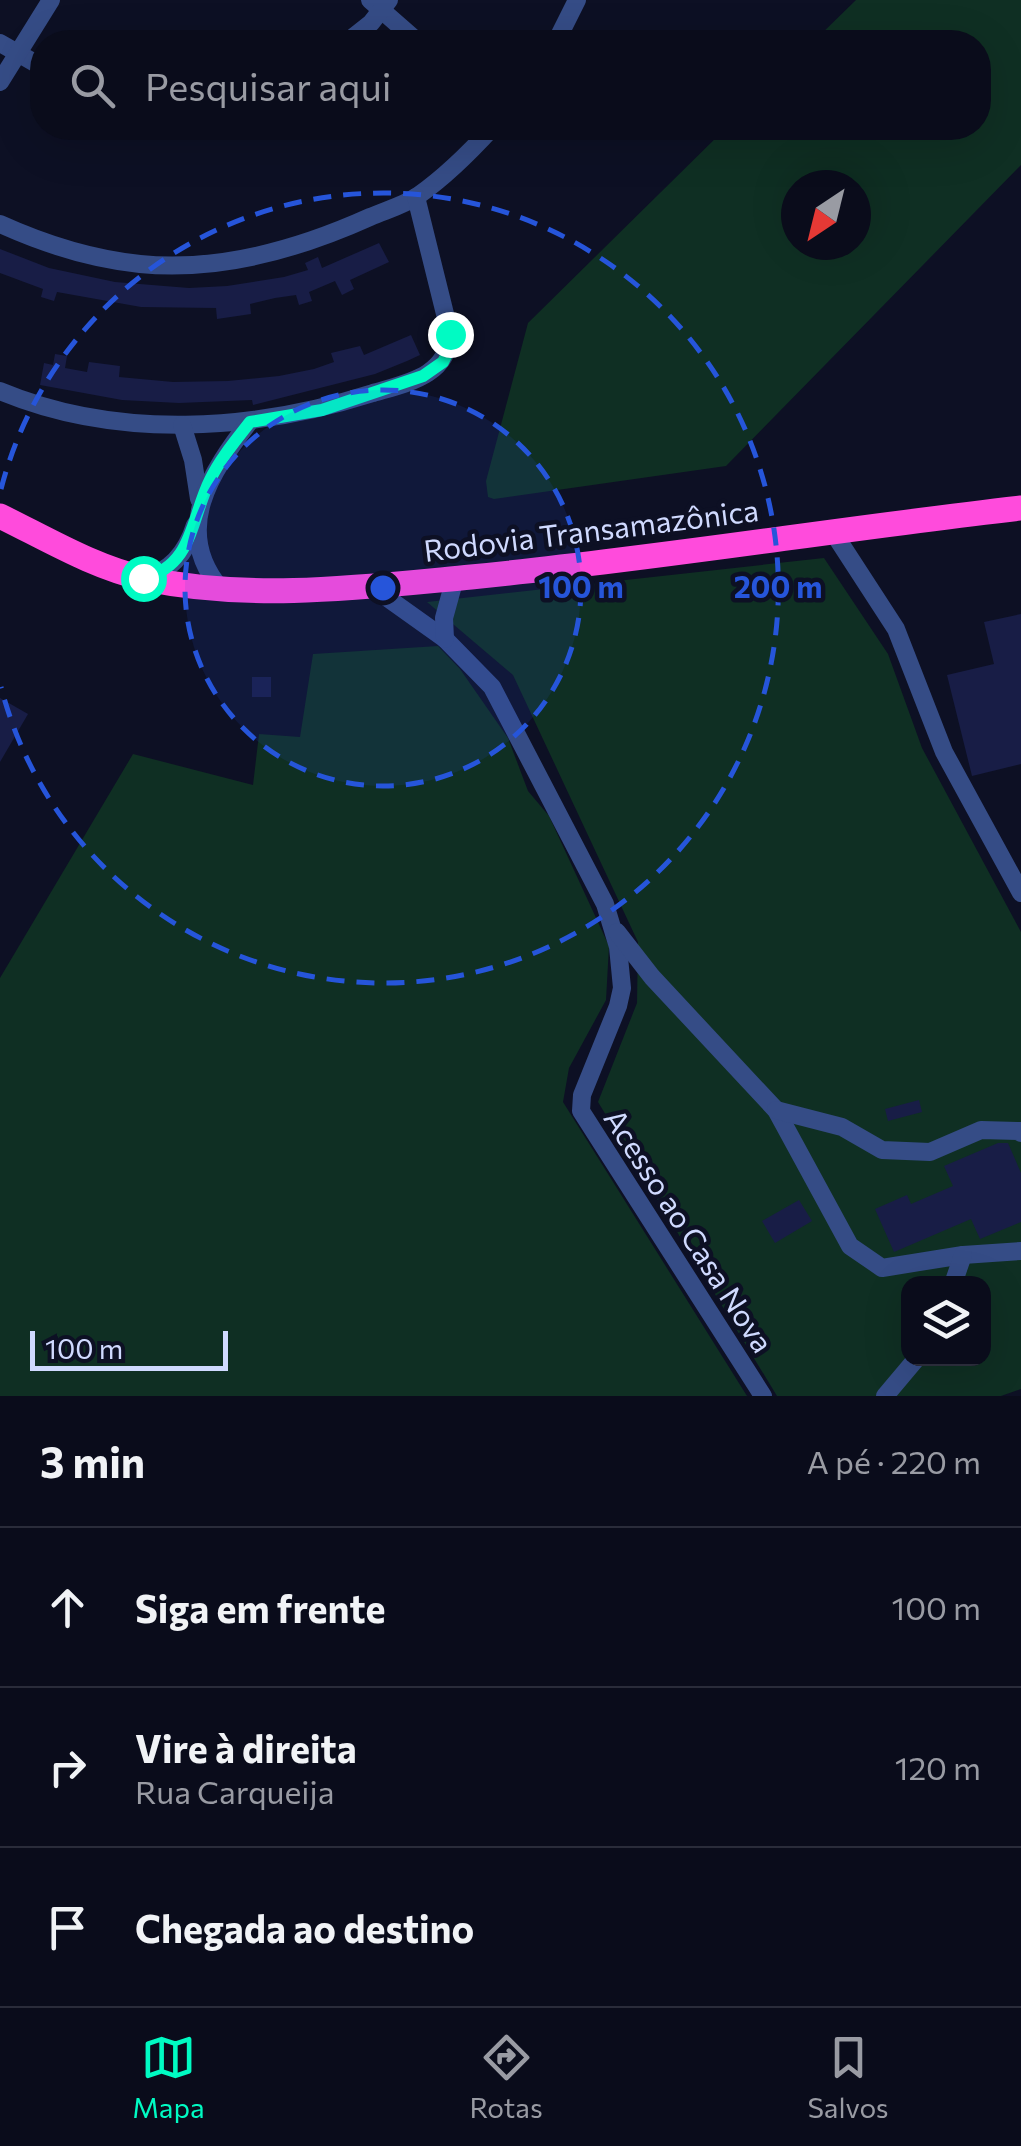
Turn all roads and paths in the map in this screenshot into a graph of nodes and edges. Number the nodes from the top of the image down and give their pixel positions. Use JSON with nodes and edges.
{"nodes":[{"id":1,"x":52,"y":0,"type":"edge"},
{"id":2,"x":577,"y":0,"type":"edge"},
{"id":3,"x":381,"y":3,"type":"edge"},
{"id":4,"x":33,"y":30,"type":"edge"},
{"id":5,"x":357,"y":30,"type":"edge"},
{"id":6,"x":407,"y":30,"type":"edge"},
{"id":7,"x":562,"y":30,"type":"edge"},
{"id":8,"x":30,"y":34,"type":"edge"},
{"id":9,"x":0,"y":42,"type":"edge"},
{"id":10,"x":18,"y":53,"type":"junction"},
{"id":11,"x":30,"y":60,"type":"edge"},
{"id":12,"x":0,"y":82,"type":"edge"},
{"id":13,"x":481,"y":140,"type":"edge"},
{"id":14,"x":416,"y":197,"type":"junction"},
{"id":15,"x":0,"y":224,"type":"edge"},
{"id":16,"x":0,"y":391,"type":"edge"},
{"id":17,"x":250,"y":422,"type":"junction"},
{"id":18,"x":182,"y":425,"type":"junction"},
{"id":19,"x":1021,"y":508,"type":"edge"},
{"id":20,"x":199,"y":511,"type":"junction"},
{"id":21,"x":0,"y":516,"type":"edge"},
{"id":22,"x":833,"y":532,"type":"junction"},
{"id":23,"x":143,"y":578,"type":"junction"},
{"id":24,"x":455,"y":578,"type":"junction"},
{"id":25,"x":371,"y":586,"type":"junction"},
{"id":26,"x":222,"y":589,"type":"junction"},
{"id":27,"x":445,"y":638,"type":"junction"},
{"id":28,"x":1021,"y":893,"type":"edge"},
{"id":29,"x":614,"y":928,"type":"junction"},
{"id":30,"x":776,"y":1110,"type":"junction"},
{"id":31,"x":1021,"y":1134,"type":"edge"},
{"id":32,"x":1021,"y":1250,"type":"edge"},
{"id":33,"x":964,"y":1255,"type":"junction"},
{"id":34,"x":956,"y":1276,"type":"edge"},
{"id":35,"x":910,"y":1366,"type":"edge"},
{"id":36,"x":763,"y":1396,"type":"edge"},
{"id":37,"x":885,"y":1396,"type":"edge"}],
"edges":[{"from":1,"to":4,"type":"street"},
{"from":2,"to":7,"type":"street"},
{"from":3,"to":5,"type":"street"},
{"from":3,"to":6,"type":"street"},
{"from":8,"to":10,"type":"street"},
{"from":9,"to":10,"type":"street"},
{"from":10,"to":11,"type":"street"},
{"from":10,"to":12,"type":"street"},
{"from":13,"to":14,"type":"street"},
{"from":14,"to":15,"type":"street"},
{"from":14,"to":17,"type":"street"},
{"from":16,"to":18,"type":"street"},
{"from":17,"to":18,"type":"street"},
{"from":17,"to":20,"type":"street"},
{"from":18,"to":20,"type":"street"},
{"from":19,"to":22,"type":"highway","name":"Rodovia Transamazônica"},
{"from":20,"to":23,"type":"street"},
{"from":20,"to":26,"type":"street"},
{"from":21,"to":23,"type":"highway","name":"Rodovia Transamazônica"},
{"from":22,"to":24,"type":"highway","name":"Rodovia Transamazônica"},
{"from":22,"to":28,"type":"street"},
{"from":23,"to":26,"type":"highway","name":"Rodovia Transamazônica"},
{"from":24,"to":25,"type":"highway","name":"Rodovia Transamazônica"},
{"from":24,"to":27,"type":"street"},
{"from":25,"to":26,"type":"highway","name":"Rodovia Transamazônica"},
{"from":25,"to":27,"type":"street","name":"Acesso ao Casa Nova"},
{"from":27,"to":29,"type":"street","name":"Acesso ao Casa Nova"},
{"from":29,"to":30,"type":"street"},
{"from":29,"to":36,"type":"street","name":"Acesso ao Casa Nova"},
{"from":30,"to":31,"type":"street"},
{"from":30,"to":33,"type":"street"},
{"from":32,"to":33,"type":"street"},
{"from":33,"to":34,"type":"street"},
{"from":35,"to":37,"type":"street"}]}
